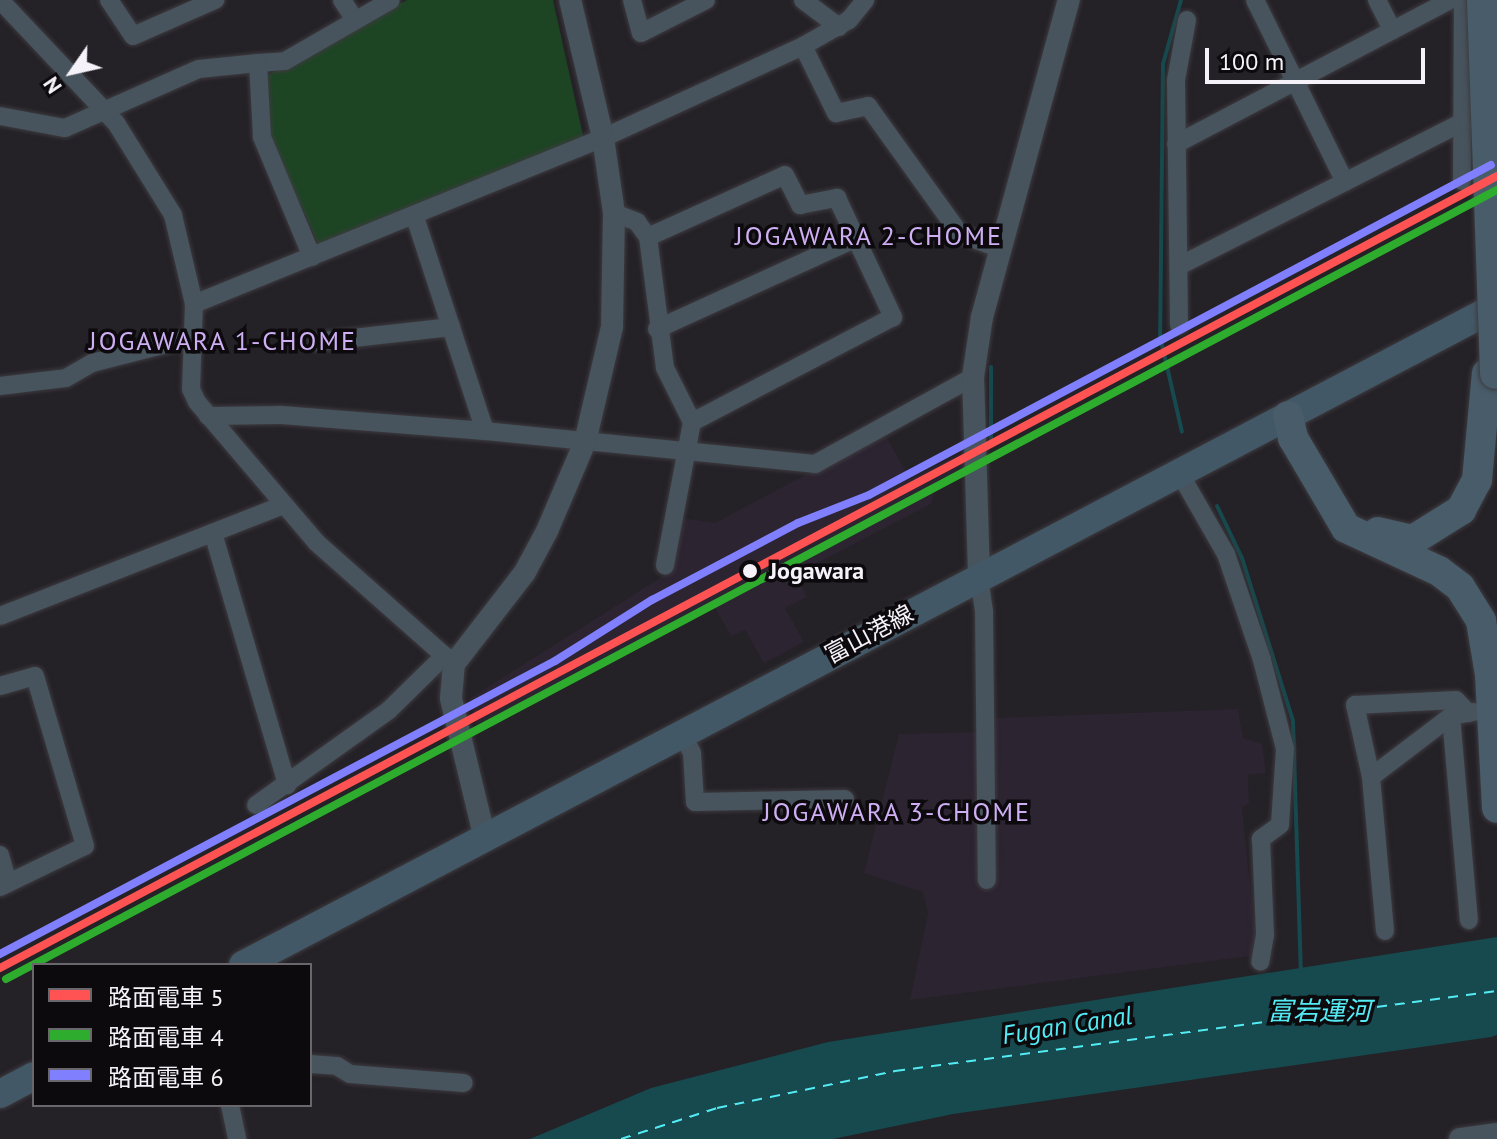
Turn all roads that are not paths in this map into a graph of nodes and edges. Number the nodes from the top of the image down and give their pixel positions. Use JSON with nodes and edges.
{"nodes":[{"id":1,"x":0,"y":0,"type":"edge"},
{"id":2,"x":109,"y":0,"type":"edge"},
{"id":3,"x":215,"y":0,"type":"edge"},
{"id":4,"x":342,"y":0,"type":"edge"},
{"id":5,"x":391,"y":0,"type":"edge"},
{"id":6,"x":570,"y":0,"type":"edge"},
{"id":7,"x":632,"y":0,"type":"edge"},
{"id":8,"x":706,"y":0,"type":"edge"},
{"id":9,"x":803,"y":0,"type":"edge"},
{"id":10,"x":865,"y":0,"type":"edge"},
{"id":11,"x":1069,"y":0,"type":"edge"},
{"id":12,"x":1255,"y":0,"type":"edge"},
{"id":13,"x":1377,"y":0,"type":"edge"},
{"id":14,"x":1450,"y":0,"type":"edge"},
{"id":15,"x":1463,"y":0,"type":"edge"},
{"id":16,"x":1482,"y":0,"type":"edge"},
{"id":17,"x":355,"y":20,"type":"junction"},
{"id":18,"x":1187,"y":20,"type":"dead end"},
{"id":19,"x":839,"y":27,"type":"junction"},
{"id":20,"x":1392,"y":30,"type":"junction"},
{"id":21,"x":803,"y":46,"type":"junction"},
{"id":22,"x":258,"y":63,"type":"junction"},
{"id":23,"x":1295,"y":81,"type":"junction"},
{"id":24,"x":1497,"y":105,"type":"edge"},
{"id":25,"x":104,"y":110,"type":"junction"},
{"id":26,"x":0,"y":116,"type":"edge"},
{"id":27,"x":1464,"y":122,"type":"junction"},
{"id":28,"x":603,"y":138,"type":"junction"},
{"id":29,"x":1176,"y":144,"type":"junction"},
{"id":30,"x":1462,"y":181,"type":"dead end"},
{"id":31,"x":1345,"y":182,"type":"junction"},
{"id":32,"x":614,"y":213,"type":"junction"},
{"id":33,"x":415,"y":217,"type":"junction"},
{"id":34,"x":648,"y":237,"type":"junction"},
{"id":35,"x":857,"y":238,"type":"junction"},
{"id":36,"x":1001,"y":249,"type":"junction"},
{"id":37,"x":312,"y":257,"type":"junction"},
{"id":38,"x":1179,"y":266,"type":"junction"},
{"id":39,"x":194,"y":304,"type":"junction"},
{"id":40,"x":1497,"y":306,"type":"edge"},
{"id":41,"x":1179,"y":325,"type":"dead end"},
{"id":42,"x":451,"y":327,"type":"junction"},
{"id":43,"x":657,"y":329,"type":"junction"},
{"id":44,"x":190,"y":338,"type":"junction"},
{"id":45,"x":318,"y":342,"type":"dead end"},
{"id":46,"x":1491,"y":374,"type":"junction"},
{"id":47,"x":973,"y":377,"type":"junction"},
{"id":48,"x":0,"y":386,"type":"edge"},
{"id":49,"x":208,"y":416,"type":"junction"},
{"id":50,"x":1288,"y":416,"type":"junction"},
{"id":51,"x":692,"y":422,"type":"junction"},
{"id":52,"x":485,"y":431,"type":"junction"},
{"id":53,"x":1497,"y":440,"type":"edge"},
{"id":54,"x":585,"y":442,"type":"junction"},
{"id":55,"x":687,"y":451,"type":"junction"},
{"id":56,"x":1179,"y":472,"type":"junction"},
{"id":57,"x":283,"y":505,"type":"junction"},
{"id":58,"x":213,"y":533,"type":"junction"},
{"id":59,"x":665,"y":565,"type":"dead end"},
{"id":60,"x":979,"y":576,"type":"junction"},
{"id":61,"x":0,"y":616,"type":"edge"},
{"id":62,"x":449,"y":660,"type":"junction"},
{"id":63,"x":0,"y":686,"type":"edge"},
{"id":64,"x":1464,"y":713,"type":"junction"},
{"id":65,"x":682,"y":734,"type":"junction"},
{"id":66,"x":1371,"y":777,"type":"junction"},
{"id":67,"x":287,"y":785,"type":"junction"},
{"id":68,"x":845,"y":799,"type":"dead end"},
{"id":69,"x":256,"y":805,"type":"dead end"},
{"id":70,"x":1497,"y":808,"type":"edge"},
{"id":71,"x":485,"y":839,"type":"junction"},
{"id":72,"x":0,"y":855,"type":"edge"},
{"id":73,"x":987,"y":880,"type":"dead end"},
{"id":74,"x":4,"y":885,"type":"edge"},
{"id":75,"x":1469,"y":920,"type":"dead end"},
{"id":76,"x":1385,"y":931,"type":"dead end"},
{"id":77,"x":1260,"y":962,"type":"dead end"},
{"id":78,"x":247,"y":963,"type":"edge"},
{"id":79,"x":312,"y":1064,"type":"edge"},
{"id":80,"x":32,"y":1077,"type":"edge"},
{"id":81,"x":464,"y":1083,"type":"dead end"},
{"id":82,"x":0,"y":1094,"type":"edge"},
{"id":83,"x":230,"y":1107,"type":"edge"},
{"id":84,"x":1497,"y":1134,"type":"edge"},
{"id":85,"x":237,"y":1139,"type":"edge"},
{"id":86,"x":1460,"y":1139,"type":"edge"}],
"edges":[{"from":1,"to":25,"type":"street"},
{"from":2,"to":3,"type":"street"},
{"from":4,"to":17,"type":"street"},
{"from":5,"to":17,"type":"street"},
{"from":6,"to":28,"type":"street"},
{"from":7,"to":8,"type":"street"},
{"from":9,"to":19,"type":"street"},
{"from":10,"to":19,"type":"street"},
{"from":11,"to":36,"type":"street"},
{"from":12,"to":23,"type":"street"},
{"from":13,"to":20,"type":"street"},
{"from":14,"to":20,"type":"street"},
{"from":15,"to":27,"type":"street"},
{"from":16,"to":46,"type":"highway","bridge":true},
{"from":17,"to":22,"type":"street"},
{"from":18,"to":29,"type":"street"},
{"from":19,"to":21,"type":"street"},
{"from":20,"to":23,"type":"street"},
{"from":21,"to":28,"type":"street"},
{"from":21,"to":36,"type":"street"},
{"from":22,"to":25,"type":"street"},
{"from":22,"to":37,"type":"street"},
{"from":23,"to":29,"type":"street"},
{"from":23,"to":31,"type":"street"},
{"from":24,"to":27,"type":"street"},
{"from":25,"to":26,"type":"street"},
{"from":25,"to":39,"type":"street"},
{"from":27,"to":30,"type":"street"},
{"from":27,"to":31,"type":"street"},
{"from":28,"to":32,"type":"street"},
{"from":28,"to":33,"type":"street"},
{"from":29,"to":38,"type":"street"},
{"from":31,"to":38,"type":"street"},
{"from":32,"to":34,"type":"street"},
{"from":32,"to":54,"type":"street"},
{"from":33,"to":37,"type":"street"},
{"from":33,"to":42,"type":"street"},
{"from":34,"to":35,"type":"street"},
{"from":34,"to":43,"type":"street"},
{"from":35,"to":43,"type":"street"},
{"from":35,"to":51,"type":"street"},
{"from":36,"to":47,"type":"street"},
{"from":37,"to":39,"type":"street"},
{"from":38,"to":41,"type":"street"},
{"from":39,"to":44,"type":"street"},
{"from":40,"to":50,"type":"main road","name":"富山港線"},
{"from":42,"to":45,"type":"street"},
{"from":42,"to":52,"type":"street"},
{"from":43,"to":51,"type":"street"},
{"from":44,"to":48,"type":"street"},
{"from":44,"to":49,"type":"street"},
{"from":46,"to":50,"type":"highway"},
{"from":46,"to":53,"type":"highway"},
{"from":47,"to":55,"type":"street"},
{"from":47,"to":60,"type":"street"},
{"from":49,"to":52,"type":"street"},
{"from":49,"to":57,"type":"street"},
{"from":50,"to":56,"type":"main road","name":"富山港線"},
{"from":50,"to":70,"type":"highway"},
{"from":51,"to":55,"type":"street"},
{"from":52,"to":54,"type":"street"},
{"from":54,"to":55,"type":"street"},
{"from":54,"to":62,"type":"street"},
{"from":55,"to":59,"type":"street"},
{"from":56,"to":60,"type":"main road","name":"富山港線"},
{"from":56,"to":77,"type":"street"},
{"from":57,"to":58,"type":"street"},
{"from":57,"to":62,"type":"street"},
{"from":58,"to":61,"type":"street"},
{"from":58,"to":67,"type":"street"},
{"from":60,"to":65,"type":"main road","name":"富山港線"},
{"from":60,"to":73,"type":"street"},
{"from":62,"to":67,"type":"street"},
{"from":62,"to":71,"type":"street"},
{"from":63,"to":74,"type":"street"},
{"from":64,"to":66,"type":"street"},
{"from":64,"to":66,"type":"street"},
{"from":64,"to":75,"type":"street"},
{"from":65,"to":68,"type":"street"},
{"from":65,"to":71,"type":"main road","name":"富山港線"},
{"from":66,"to":76,"type":"street"},
{"from":67,"to":69,"type":"street"},
{"from":71,"to":78,"type":"main road","name":"富山港線"},
{"from":72,"to":74,"type":"street"},
{"from":79,"to":81,"type":"street"},
{"from":80,"to":82,"type":"main road"},
{"from":83,"to":85,"type":"street"},
{"from":84,"to":86,"type":"street"}]}
